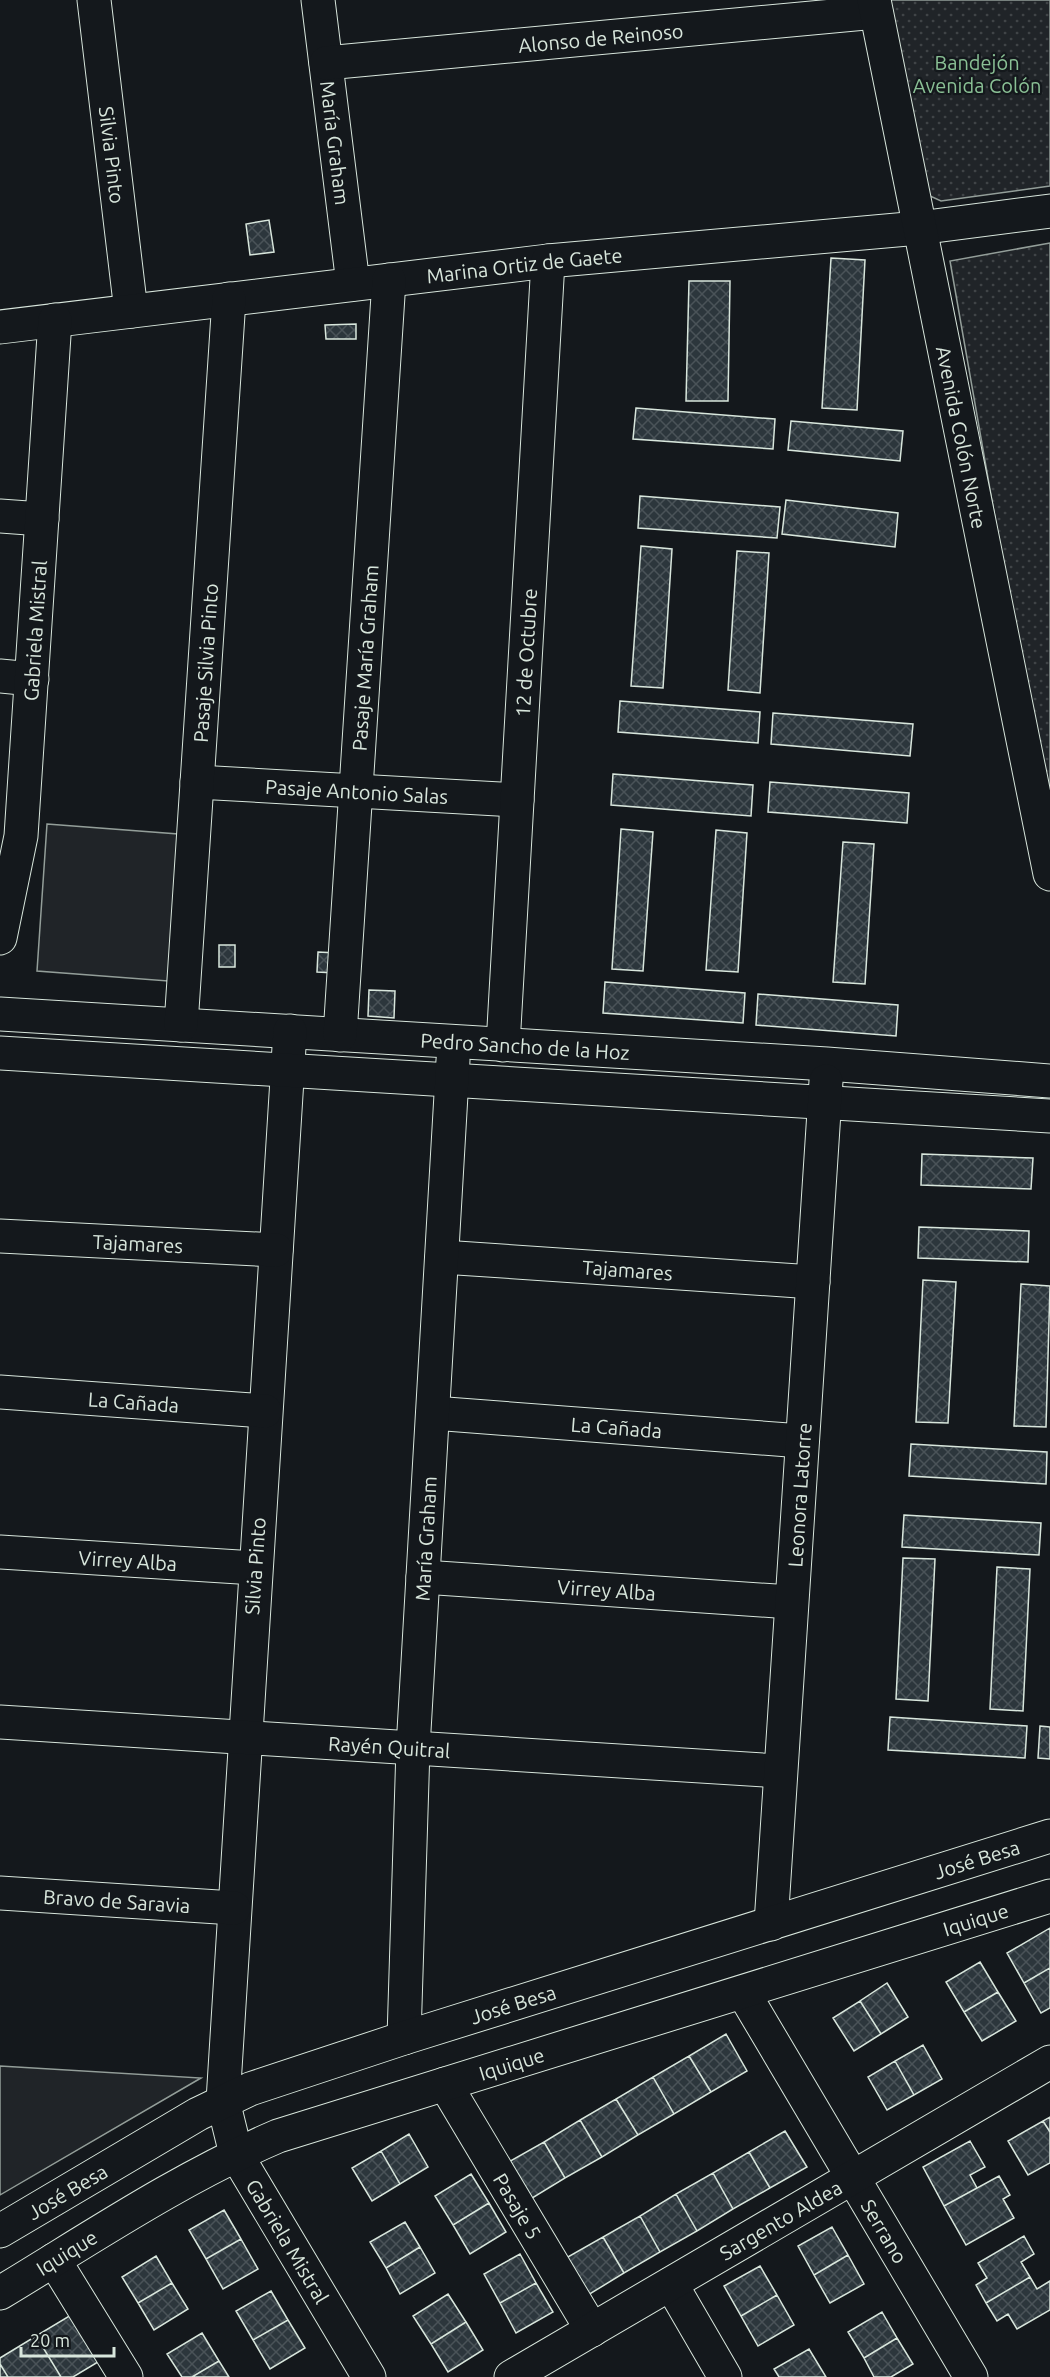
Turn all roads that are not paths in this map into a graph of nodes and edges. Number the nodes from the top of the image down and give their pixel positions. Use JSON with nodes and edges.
{"nodes":[{"id":1,"x":94,"y":0,"type":"edge"},
{"id":2,"x":318,"y":0,"type":"edge"},
{"id":3,"x":875,"y":6,"type":"edge"},
{"id":4,"x":326,"y":63,"type":"junction"},
{"id":5,"x":1050,"y":211,"type":"edge"},
{"id":6,"x":919,"y":228,"type":"junction"},
{"id":7,"x":548,"y":261,"type":"junction"},
{"id":8,"x":389,"y":280,"type":"junction"},
{"id":9,"x":353,"y":284,"type":"junction"},
{"id":10,"x":229,"y":299,"type":"junction"},
{"id":11,"x":131,"y":311,"type":"junction"},
{"id":12,"x":56,"y":320,"type":"junction"},
{"id":13,"x":0,"y":327,"type":"edge"},
{"id":14,"x":0,"y":516,"type":"edge"},
{"id":15,"x":42,"y":519,"type":"junction"},
{"id":16,"x":16,"y":677,"type":"edge"},
{"id":17,"x":197,"y":782,"type":"junction"},
{"id":18,"x":355,"y":791,"type":"junction"},
{"id":19,"x":517,"y":800,"type":"junction"},
{"id":20,"x":10,"y":835,"type":"edge"},
{"id":21,"x":1050,"y":874,"type":"edge"},
{"id":22,"x":0,"y":938,"type":"edge"},
{"id":23,"x":0,"y":1014,"type":"edge"},
{"id":24,"x":181,"y":1025,"type":"junction"},
{"id":25,"x":290,"y":1031,"type":"junction"},
{"id":26,"x":340,"y":1035,"type":"junction"},
{"id":27,"x":454,"y":1042,"type":"junction"},
{"id":28,"x":503,"y":1045,"type":"junction"},
{"id":29,"x":0,"y":1053,"type":"edge"},
{"id":30,"x":827,"y":1064,"type":"junction"},
{"id":31,"x":287,"y":1071,"type":"junction"},
{"id":32,"x":452,"y":1080,"type":"junction"},
{"id":33,"x":1050,"y":1081,"type":"edge"},
{"id":34,"x":825,"y":1103,"type":"junction"},
{"id":35,"x":1050,"y":1116,"type":"edge"},
{"id":36,"x":0,"y":1236,"type":"edge"},
{"id":37,"x":276,"y":1250,"type":"junction"},
{"id":38,"x":442,"y":1257,"type":"junction"},
{"id":39,"x":813,"y":1282,"type":"junction"},
{"id":40,"x":0,"y":1392,"type":"edge"},
{"id":41,"x":265,"y":1411,"type":"junction"},
{"id":42,"x":433,"y":1413,"type":"junction"},
{"id":43,"x":802,"y":1441,"type":"junction"},
{"id":44,"x":0,"y":1552,"type":"edge"},
{"id":45,"x":255,"y":1568,"type":"junction"},
{"id":46,"x":423,"y":1577,"type":"junction"},
{"id":47,"x":791,"y":1602,"type":"junction"},
{"id":48,"x":0,"y":1722,"type":"edge"},
{"id":49,"x":244,"y":1738,"type":"junction"},
{"id":50,"x":414,"y":1748,"type":"junction"},
{"id":51,"x":779,"y":1772,"type":"junction"},
{"id":52,"x":1050,"y":1836,"type":"edge"},
{"id":53,"x":0,"y":1893,"type":"edge"},
{"id":54,"x":1050,"y":1896,"type":"edge"},
{"id":55,"x":234,"y":1908,"type":"junction"},
{"id":56,"x":771,"y":1924,"type":"junction"},
{"id":57,"x":743,"y":1992,"type":"junction"},
{"id":58,"x":404,"y":2038,"type":"junction"},
{"id":59,"x":1050,"y":2062,"type":"edge"},
{"id":60,"x":444,"y":2084,"type":"junction"},
{"id":61,"x":223,"y":2101,"type":"junction"},
{"id":62,"x":236,"y":2154,"type":"junction"},
{"id":63,"x":854,"y":2177,"type":"junction"},
{"id":64,"x":0,"y":2231,"type":"edge"},
{"id":65,"x":54,"y":2260,"type":"junction"},
{"id":66,"x":671,"y":2284,"type":"junction"},
{"id":67,"x":0,"y":2293,"type":"edge"},
{"id":68,"x":592,"y":2330,"type":"junction"},
{"id":69,"x":126,"y":2377,"type":"edge"},
{"id":70,"x":369,"y":2377,"type":"edge"},
{"id":71,"x":511,"y":2377,"type":"edge"},
{"id":72,"x":725,"y":2377,"type":"edge"},
{"id":73,"x":971,"y":2377,"type":"edge"}],
"edges":[{"from":1,"to":11,"type":"street","name":"Silvia Pinto"},
{"from":2,"to":4,"type":"street","name":"María Graham"},
{"from":3,"to":4,"type":"street","name":"Alonso de Reinoso"},
{"from":3,"to":6,"type":"street","name":"Avenida Colón Norte"},
{"from":4,"to":9,"type":"street","name":"María Graham"},
{"from":5,"to":6,"type":"street","name":"Marina Ortiz de Gaete"},
{"from":6,"to":7,"type":"street","name":"Marina Ortiz de Gaete"},
{"from":6,"to":21,"type":"street","name":"Avenida Colón Norte"},
{"from":7,"to":8,"type":"street","name":"Marina Ortiz de Gaete"},
{"from":7,"to":19,"type":"street","name":"12 de Octubre"},
{"from":8,"to":9,"type":"street","name":"Marina Ortiz de Gaete"},
{"from":8,"to":18,"type":"street","name":"Pasaje María Graham"},
{"from":9,"to":10,"type":"street","name":"Marina Ortiz de Gaete"},
{"from":10,"to":11,"type":"street","name":"Marina Ortiz de Gaete"},
{"from":10,"to":17,"type":"street","name":"Pasaje Silvia Pinto"},
{"from":11,"to":12,"type":"street","name":"Marina Ortiz de Gaete"},
{"from":12,"to":13,"type":"street","name":"Marina Ortiz de Gaete"},
{"from":12,"to":15,"type":"street","name":"Gabriela Mistral"},
{"from":14,"to":15,"type":"street"},
{"from":15,"to":16,"type":"street","name":"Gabriela Mistral"},
{"from":16,"to":20,"type":"street","name":"Gabriela Mistral"},
{"from":17,"to":18,"type":"street","name":"Pasaje Antonio Salas"},
{"from":17,"to":24,"type":"street","name":"Pasaje Silvia Pinto"},
{"from":18,"to":19,"type":"street","name":"Pasaje Antonio Salas"},
{"from":18,"to":26,"type":"street","name":"Pasaje María Graham"},
{"from":19,"to":28,"type":"street","name":"12 de Octubre"},
{"from":20,"to":22,"type":"street","name":"Gabriela Mistral"},
{"from":23,"to":24,"type":"street","name":"Pedro Sancho de la Hoz"},
{"from":24,"to":25,"type":"street","name":"Pedro Sancho de la Hoz"},
{"from":25,"to":26,"type":"street","name":"Pedro Sancho de la Hoz"},
{"from":25,"to":31,"type":"street","name":"Silvia Pinto"},
{"from":26,"to":27,"type":"street","name":"Pedro Sancho de la Hoz"},
{"from":27,"to":28,"type":"street","name":"Pedro Sancho de la Hoz"},
{"from":27,"to":32,"type":"street","name":"María Graham"},
{"from":28,"to":30,"type":"street","name":"Pedro Sancho de la Hoz"},
{"from":29,"to":31,"type":"street","name":"Pedro Sancho de la Hoz"},
{"from":30,"to":33,"type":"street","name":"Pedro Sancho de la Hoz"},
{"from":30,"to":34,"type":"street","name":"Leonora Latorre"},
{"from":31,"to":32,"type":"street","name":"Pedro Sancho de la Hoz"},
{"from":31,"to":37,"type":"street","name":"Silvia Pinto"},
{"from":32,"to":34,"type":"street","name":"Pedro Sancho de la Hoz"},
{"from":32,"to":38,"type":"street","name":"María Graham"},
{"from":34,"to":35,"type":"street","name":"Pedro Sancho de la Hoz"},
{"from":34,"to":39,"type":"street","name":"Leonora Latorre"},
{"from":36,"to":37,"type":"street","name":"Tajamares"},
{"from":37,"to":41,"type":"street","name":"Silvia Pinto"},
{"from":38,"to":39,"type":"street","name":"Tajamares"},
{"from":38,"to":42,"type":"street","name":"María Graham"},
{"from":39,"to":43,"type":"street","name":"Leonora Latorre"},
{"from":40,"to":41,"type":"street","name":"La Cañada"},
{"from":41,"to":45,"type":"street","name":"Silvia Pinto"},
{"from":42,"to":43,"type":"street","name":"La Cañada"},
{"from":42,"to":46,"type":"street","name":"María Graham"},
{"from":43,"to":47,"type":"street","name":"Leonora Latorre"},
{"from":44,"to":45,"type":"street","name":"Virrey Alba"},
{"from":45,"to":49,"type":"street","name":"Silvia Pinto"},
{"from":46,"to":47,"type":"street","name":"Virrey Alba"},
{"from":46,"to":50,"type":"street","name":"María Graham"},
{"from":47,"to":51,"type":"street","name":"Leonora Latorre"},
{"from":48,"to":49,"type":"street","name":"Rayén Quitral"},
{"from":49,"to":50,"type":"street","name":"Rayén Quitral"},
{"from":49,"to":55,"type":"street","name":"Silvia Pinto"},
{"from":50,"to":51,"type":"street","name":"Rayén Quitral"},
{"from":50,"to":58,"type":"street","name":"María Graham"},
{"from":51,"to":56,"type":"street","name":"Leonora Latorre"},
{"from":52,"to":56,"type":"street","name":"José Besa"},
{"from":53,"to":55,"type":"street","name":"Bravo de Saravia"},
{"from":54,"to":57,"type":"street","name":"Iquique"},
{"from":55,"to":61,"type":"street","name":"Silvia Pinto"},
{"from":56,"to":58,"type":"street","name":"José Besa"},
{"from":57,"to":60,"type":"street","name":"Iquique"},
{"from":57,"to":63,"type":"street","name":"Serrano"},
{"from":58,"to":61,"type":"street","name":"José Besa"},
{"from":59,"to":63,"type":"street","name":"Sargento Aldea"},
{"from":60,"to":62,"type":"street","name":"Iquique"},
{"from":60,"to":68,"type":"street","name":"Pasaje 5"},
{"from":61,"to":62,"type":"street","name":"Gabriela Mistral"},
{"from":61,"to":64,"type":"street","name":"José Besa"},
{"from":62,"to":65,"type":"street","name":"Iquique"},
{"from":62,"to":70,"type":"street","name":"Gabriela Mistral"},
{"from":63,"to":66,"type":"street","name":"Sargento Aldea"},
{"from":63,"to":73,"type":"street","name":"Serrano"},
{"from":65,"to":67,"type":"street","name":"Iquique"},
{"from":65,"to":69,"type":"street"},
{"from":66,"to":68,"type":"street","name":"Sargento Aldea"},
{"from":66,"to":72,"type":"street"},
{"from":68,"to":71,"type":"street","name":"Sargento Aldea"}]}
